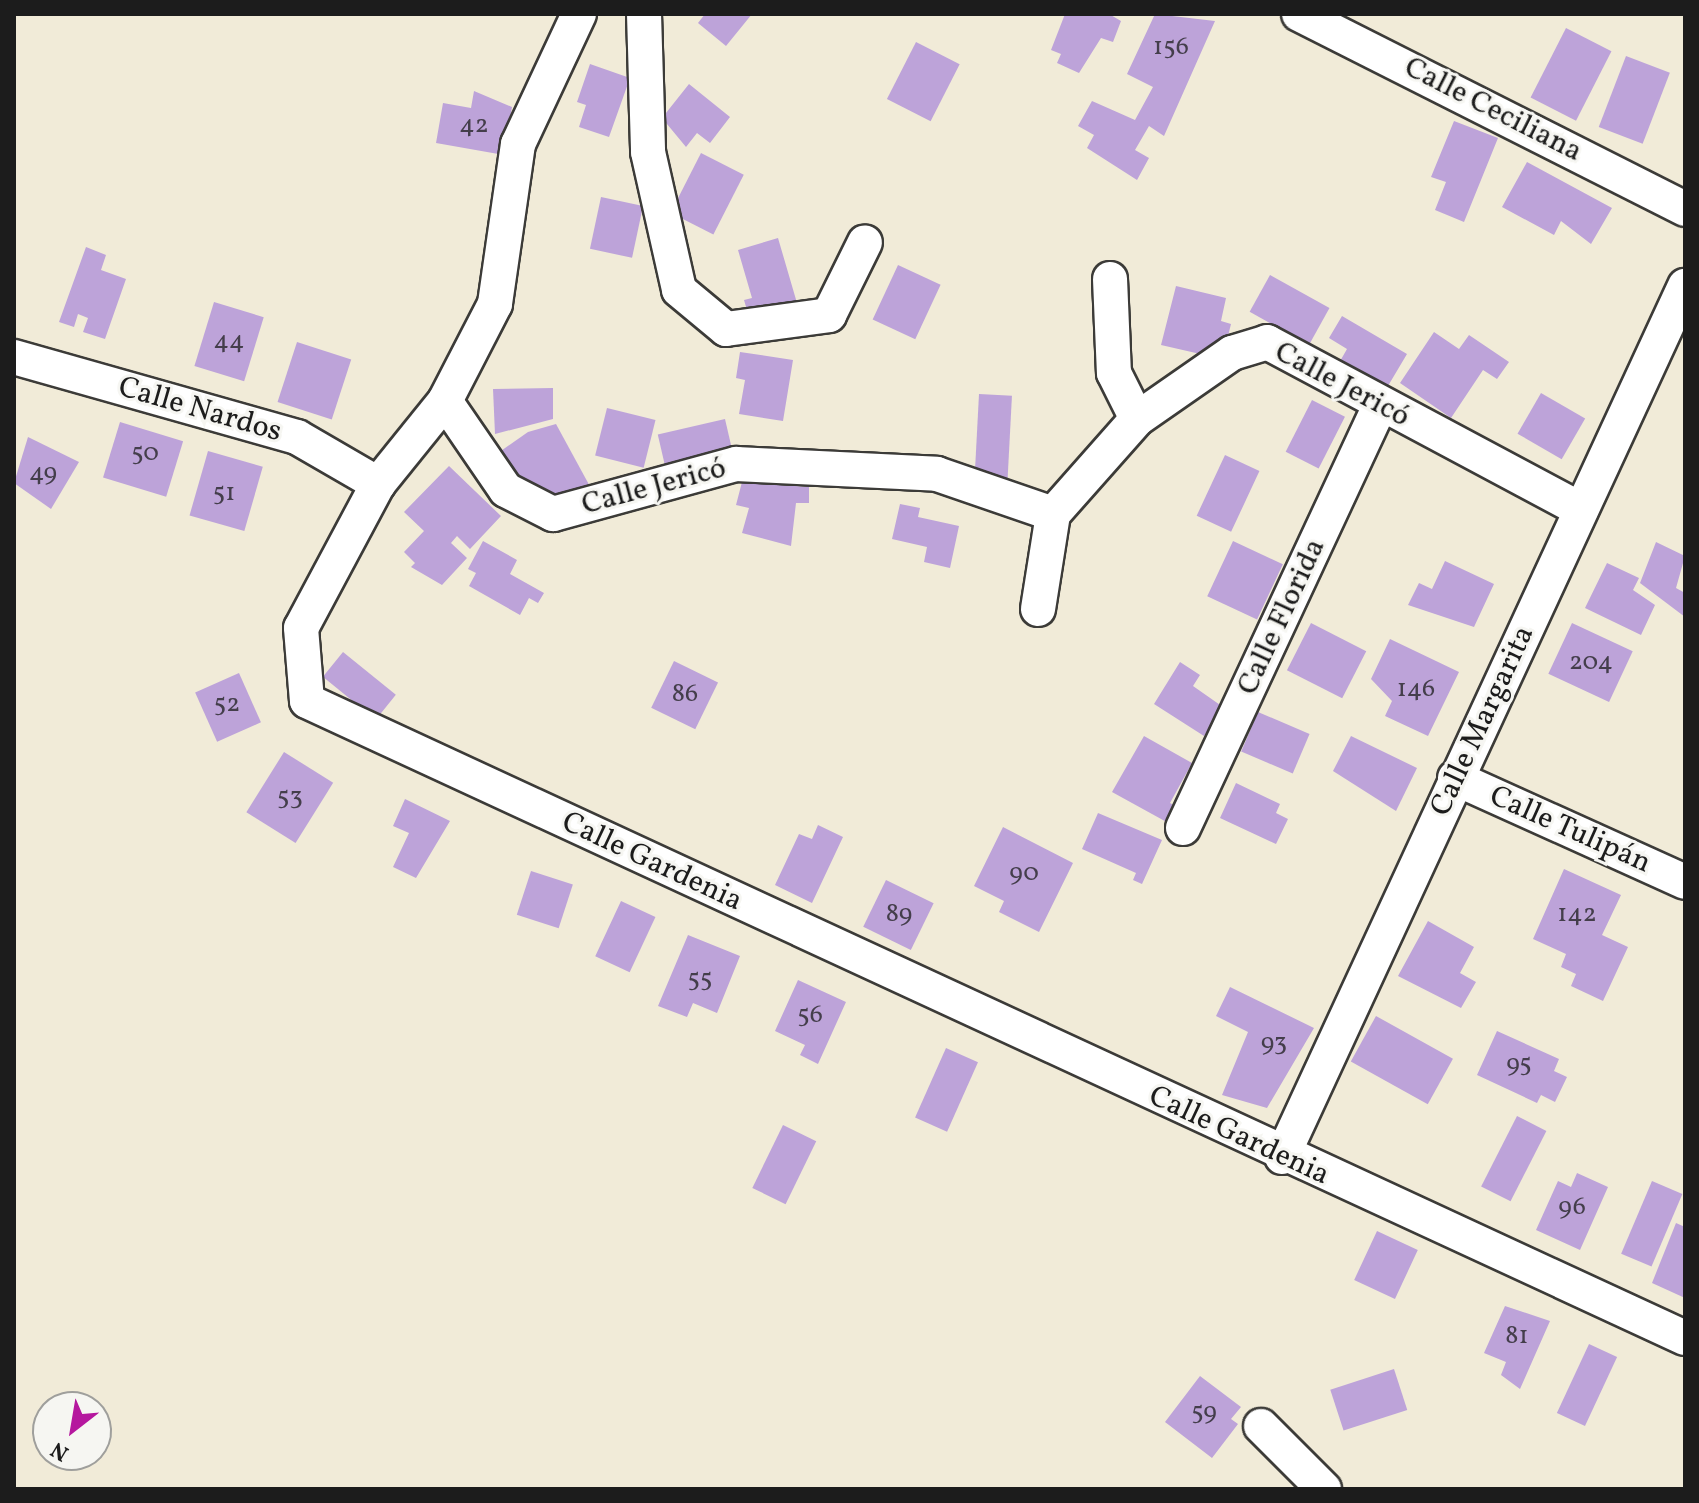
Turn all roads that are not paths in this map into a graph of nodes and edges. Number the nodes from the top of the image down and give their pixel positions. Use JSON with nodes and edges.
{"nodes":[{"id":1,"x":579,"y":14,"type":"edge"},
{"id":2,"x":644,"y":14,"type":"edge"},
{"id":3,"x":1299,"y":14,"type":"edge"},
{"id":4,"x":1685,"y":209,"type":"edge"},
{"id":5,"x":865,"y":242,"type":"dead end"},
{"id":6,"x":1110,"y":279,"type":"dead end"},
{"id":7,"x":1685,"y":286,"type":"edge"},
{"id":8,"x":14,"y":357,"type":"edge"},
{"id":9,"x":445,"y":401,"type":"junction"},
{"id":10,"x":1380,"y":406,"type":"junction"},
{"id":11,"x":1137,"y":419,"type":"junction"},
{"id":12,"x":378,"y":484,"type":"junction"},
{"id":13,"x":1581,"y":510,"type":"junction"},
{"id":14,"x":1053,"y":514,"type":"junction"},
{"id":15,"x":1038,"y":609,"type":"dead end"},
{"id":16,"x":1455,"y":778,"type":"junction"},
{"id":17,"x":1183,"y":828,"type":"dead end"},
{"id":18,"x":1685,"y":882,"type":"edge"},
{"id":19,"x":1282,"y":1157,"type":"junction"},
{"id":20,"x":1685,"y":1338,"type":"edge"},
{"id":21,"x":1261,"y":1426,"type":"dead end"},
{"id":22,"x":1324,"y":1489,"type":"edge"}],
"edges":[{"from":1,"to":9,"type":"street","name":"Calle Gardenia"},
{"from":2,"to":5,"type":"street"},
{"from":3,"to":4,"type":"street","name":"Calle Ceciliana"},
{"from":6,"to":11,"type":"street"},
{"from":7,"to":13,"type":"street","name":"Calle Margarita"},
{"from":8,"to":12,"type":"street","name":"Calle Nardos"},
{"from":9,"to":12,"type":"street","name":"Calle Gardenia"},
{"from":9,"to":14,"type":"street","name":"Calle Jericó"},
{"from":10,"to":11,"type":"street","name":"Calle Jericó"},
{"from":10,"to":13,"type":"street","name":"Calle Jericó"},
{"from":10,"to":17,"type":"street","name":"Calle Florida"},
{"from":11,"to":14,"type":"street","name":"Calle Jericó"},
{"from":12,"to":19,"type":"street","name":"Calle Gardenia"},
{"from":13,"to":16,"type":"street","name":"Calle Margarita"},
{"from":14,"to":15,"type":"street"},
{"from":16,"to":18,"type":"street","name":"Calle Tulipán"},
{"from":16,"to":19,"type":"street","name":"Calle Margarita"},
{"from":19,"to":20,"type":"street","name":"Calle Gardenia"},
{"from":21,"to":22,"type":"street"}]}
